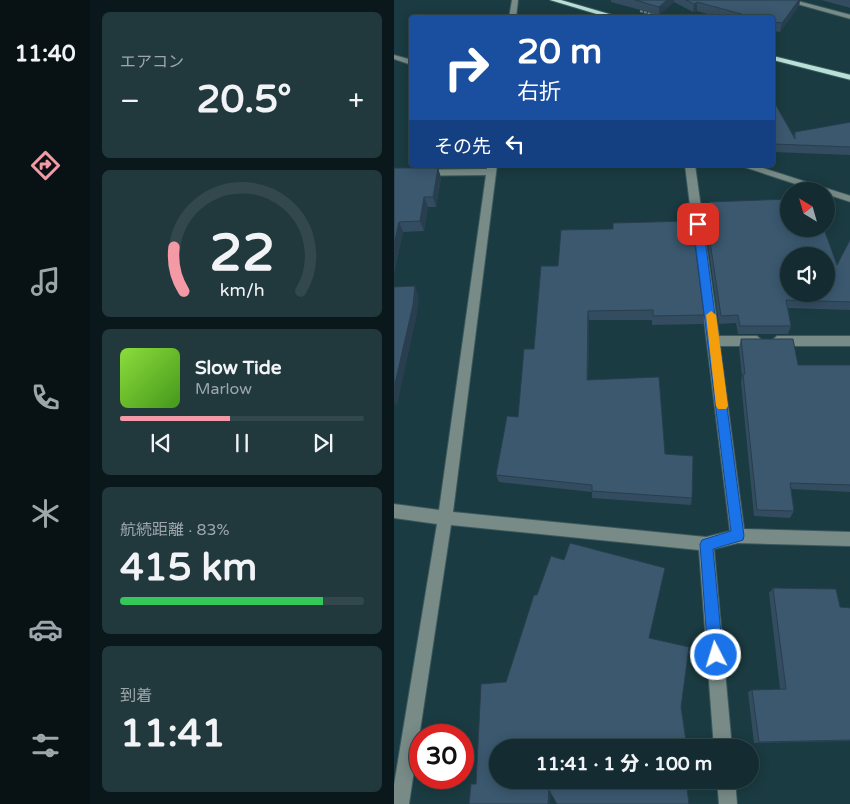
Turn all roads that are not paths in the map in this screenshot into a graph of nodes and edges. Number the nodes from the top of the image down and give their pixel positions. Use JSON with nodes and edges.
{"nodes":[{"id":1,"x":516,"y":0,"type":"edge"},
{"id":2,"x":553,"y":0,"type":"edge"},
{"id":3,"x":786,"y":0,"type":"edge"},
{"id":4,"x":513,"y":15,"type":"edge"},
{"id":5,"x":609,"y":15,"type":"edge"},
{"id":6,"x":850,"y":17,"type":"edge"},
{"id":7,"x":394,"y":57,"type":"edge"},
{"id":8,"x":775,"y":59,"type":"edge"},
{"id":9,"x":409,"y":62,"type":"edge"},
{"id":10,"x":850,"y":78,"type":"edge"},
{"id":11,"x":690,"y":167,"type":"edge"},
{"id":12,"x":749,"y":167,"type":"edge"},
{"id":13,"x":492,"y":168,"type":"edge"},
{"id":14,"x":394,"y":173,"type":"edge"},
{"id":15,"x":797,"y":182,"type":"edge"},
{"id":16,"x":835,"y":194,"type":"edge"},
{"id":17,"x":850,"y":199,"type":"edge"},
{"id":18,"x":714,"y":341,"type":"junction"},
{"id":19,"x":850,"y":341,"type":"edge"},
{"id":20,"x":394,"y":511,"type":"edge"},
{"id":21,"x":446,"y":518,"type":"junction"},
{"id":22,"x":738,"y":536,"type":"junction"},
{"id":23,"x":850,"y":539,"type":"edge"},
{"id":24,"x":706,"y":544,"type":"junction"},
{"id":25,"x":722,"y":739,"type":"edge"},
{"id":26,"x":727,"y":789,"type":"edge"},
{"id":27,"x":400,"y":804,"type":"edge"},
{"id":28,"x":728,"y":804,"type":"edge"}],
"edges":[{"from":1,"to":4,"type":"street"},
{"from":2,"to":5,"type":"main road"},
{"from":3,"to":6,"type":"street"},
{"from":7,"to":9,"type":"street"},
{"from":8,"to":10,"type":"main road"},
{"from":11,"to":18,"type":"street"},
{"from":12,"to":15,"type":"street"},
{"from":13,"to":14,"type":"street"},
{"from":13,"to":21,"type":"street"},
{"from":16,"to":17,"type":"street"},
{"from":18,"to":19,"type":"street"},
{"from":18,"to":22,"type":"street"},
{"from":20,"to":21,"type":"street"},
{"from":21,"to":24,"type":"street"},
{"from":21,"to":27,"type":"street"},
{"from":22,"to":23,"type":"street"},
{"from":22,"to":24,"type":"street"},
{"from":24,"to":25,"type":"street"},
{"from":26,"to":28,"type":"street"}]}
